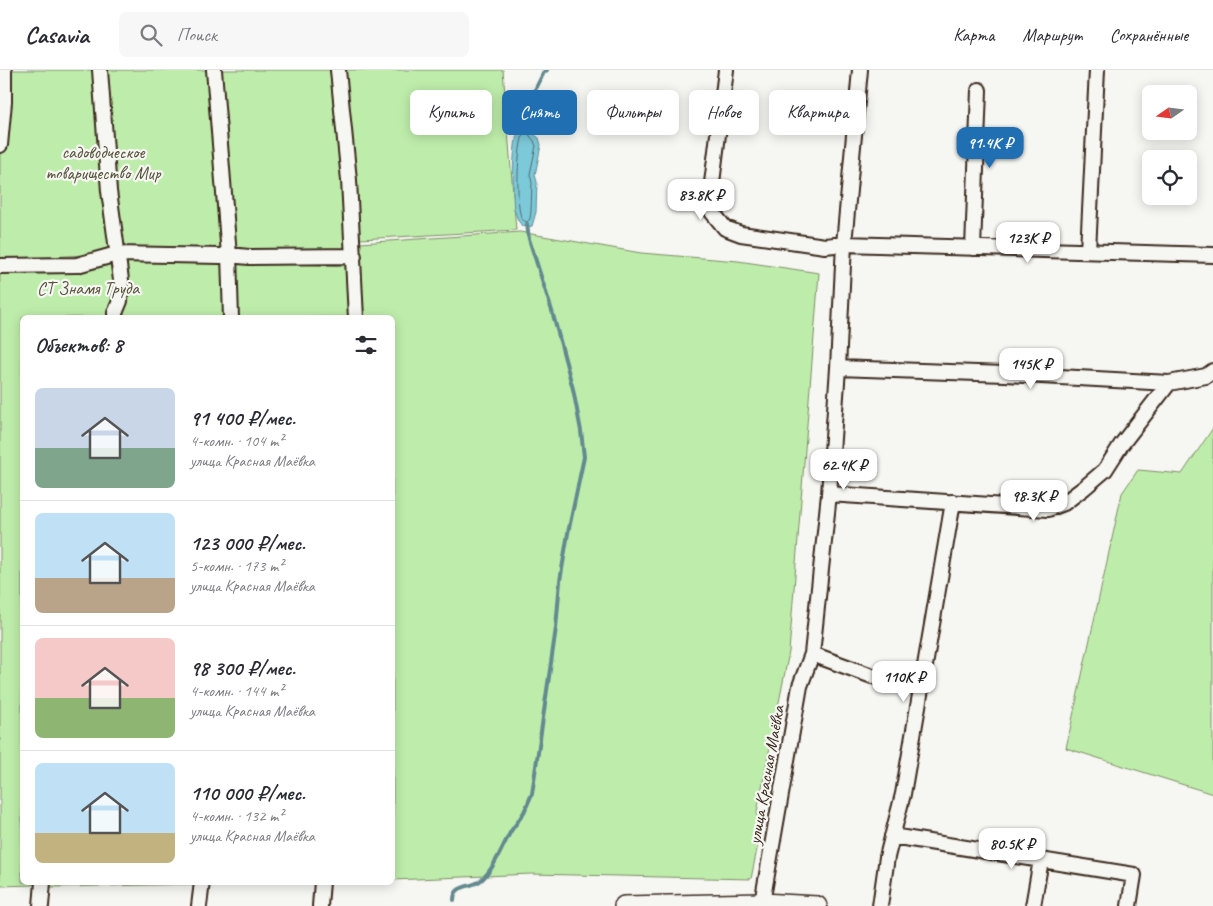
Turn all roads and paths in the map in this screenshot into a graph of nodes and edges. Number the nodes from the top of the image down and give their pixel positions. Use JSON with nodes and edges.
{"nodes":[{"id":1,"x":4,"y":70,"type":"edge"},
{"id":2,"x":100,"y":70,"type":"edge"},
{"id":3,"x":214,"y":70,"type":"edge"},
{"id":4,"x":338,"y":70,"type":"edge"},
{"id":5,"x":726,"y":70,"type":"edge"},
{"id":6,"x":860,"y":70,"type":"edge"},
{"id":7,"x":1097,"y":70,"type":"edge"},
{"id":8,"x":979,"y":90,"type":"dead end"},
{"id":9,"x":0,"y":145,"type":"edge"},
{"id":10,"x":844,"y":244,"type":"junction"},
{"id":11,"x":973,"y":248,"type":"junction"},
{"id":12,"x":1088,"y":251,"type":"junction"},
{"id":13,"x":117,"y":254,"type":"junction"},
{"id":14,"x":229,"y":255,"type":"junction"},
{"id":15,"x":1213,"y":255,"type":"edge"},
{"id":16,"x":354,"y":256,"type":"junction"},
{"id":17,"x":0,"y":266,"type":"edge"},
{"id":18,"x":115,"y":315,"type":"edge"},
{"id":19,"x":231,"y":315,"type":"edge"},
{"id":20,"x":356,"y":315,"type":"edge"},
{"id":21,"x":838,"y":368,"type":"junction"},
{"id":22,"x":1213,"y":371,"type":"edge"},
{"id":23,"x":1169,"y":383,"type":"junction"},
{"id":24,"x":830,"y":494,"type":"junction"},
{"id":25,"x":953,"y":502,"type":"junction"},
{"id":26,"x":812,"y":654,"type":"junction"},
{"id":27,"x":922,"y":688,"type":"junction"},
{"id":28,"x":892,"y":836,"type":"junction"},
{"id":29,"x":1041,"y":860,"type":"junction"},
{"id":30,"x":43,"y":885,"type":"edge"},
{"id":31,"x":202,"y":885,"type":"edge"},
{"id":32,"x":322,"y":885,"type":"edge"},
{"id":33,"x":762,"y":903,"type":"junction"},
{"id":34,"x":41,"y":906,"type":"edge"},
{"id":35,"x":199,"y":906,"type":"edge"},
{"id":36,"x":320,"y":906,"type":"edge"},
{"id":37,"x":624,"y":906,"type":"edge"},
{"id":38,"x":817,"y":906,"type":"edge"},
{"id":39,"x":880,"y":906,"type":"edge"},
{"id":40,"x":1034,"y":906,"type":"edge"},
{"id":41,"x":1129,"y":906,"type":"edge"}],
"edges":[{"from":1,"to":9,"type":"street"},
{"from":2,"to":13,"type":"street"},
{"from":3,"to":14,"type":"street"},
{"from":4,"to":16,"type":"street"},
{"from":5,"to":10,"type":"street"},
{"from":6,"to":10,"type":"street","name":"улица Красная Маёвка"},
{"from":7,"to":12,"type":"street"},
{"from":8,"to":11,"type":"street"},
{"from":10,"to":11,"type":"street"},
{"from":10,"to":21,"type":"street","name":"улица Красная Маёвка"},
{"from":11,"to":12,"type":"street"},
{"from":12,"to":15,"type":"street"},
{"from":13,"to":14,"type":"street"},
{"from":13,"to":17,"type":"street"},
{"from":13,"to":18,"type":"street"},
{"from":14,"to":16,"type":"street"},
{"from":14,"to":19,"type":"street"},
{"from":16,"to":20,"type":"street"},
{"from":21,"to":23,"type":"street"},
{"from":21,"to":24,"type":"street","name":"улица Красная Маёвка"},
{"from":22,"to":23,"type":"street"},
{"from":23,"to":25,"type":"street"},
{"from":24,"to":25,"type":"street"},
{"from":24,"to":26,"type":"street","name":"улица Красная Маёвка"},
{"from":25,"to":27,"type":"street"},
{"from":26,"to":27,"type":"street"},
{"from":26,"to":33,"type":"street","name":"улица Красная Маёвка"},
{"from":27,"to":28,"type":"street"},
{"from":28,"to":29,"type":"street"},
{"from":28,"to":39,"type":"street"},
{"from":29,"to":40,"type":"street"},
{"from":29,"to":41,"type":"street"},
{"from":30,"to":34,"type":"street"},
{"from":31,"to":35,"type":"street"},
{"from":32,"to":36,"type":"street"},
{"from":33,"to":37,"type":"main road"},
{"from":33,"to":38,"type":"main road"}]}
